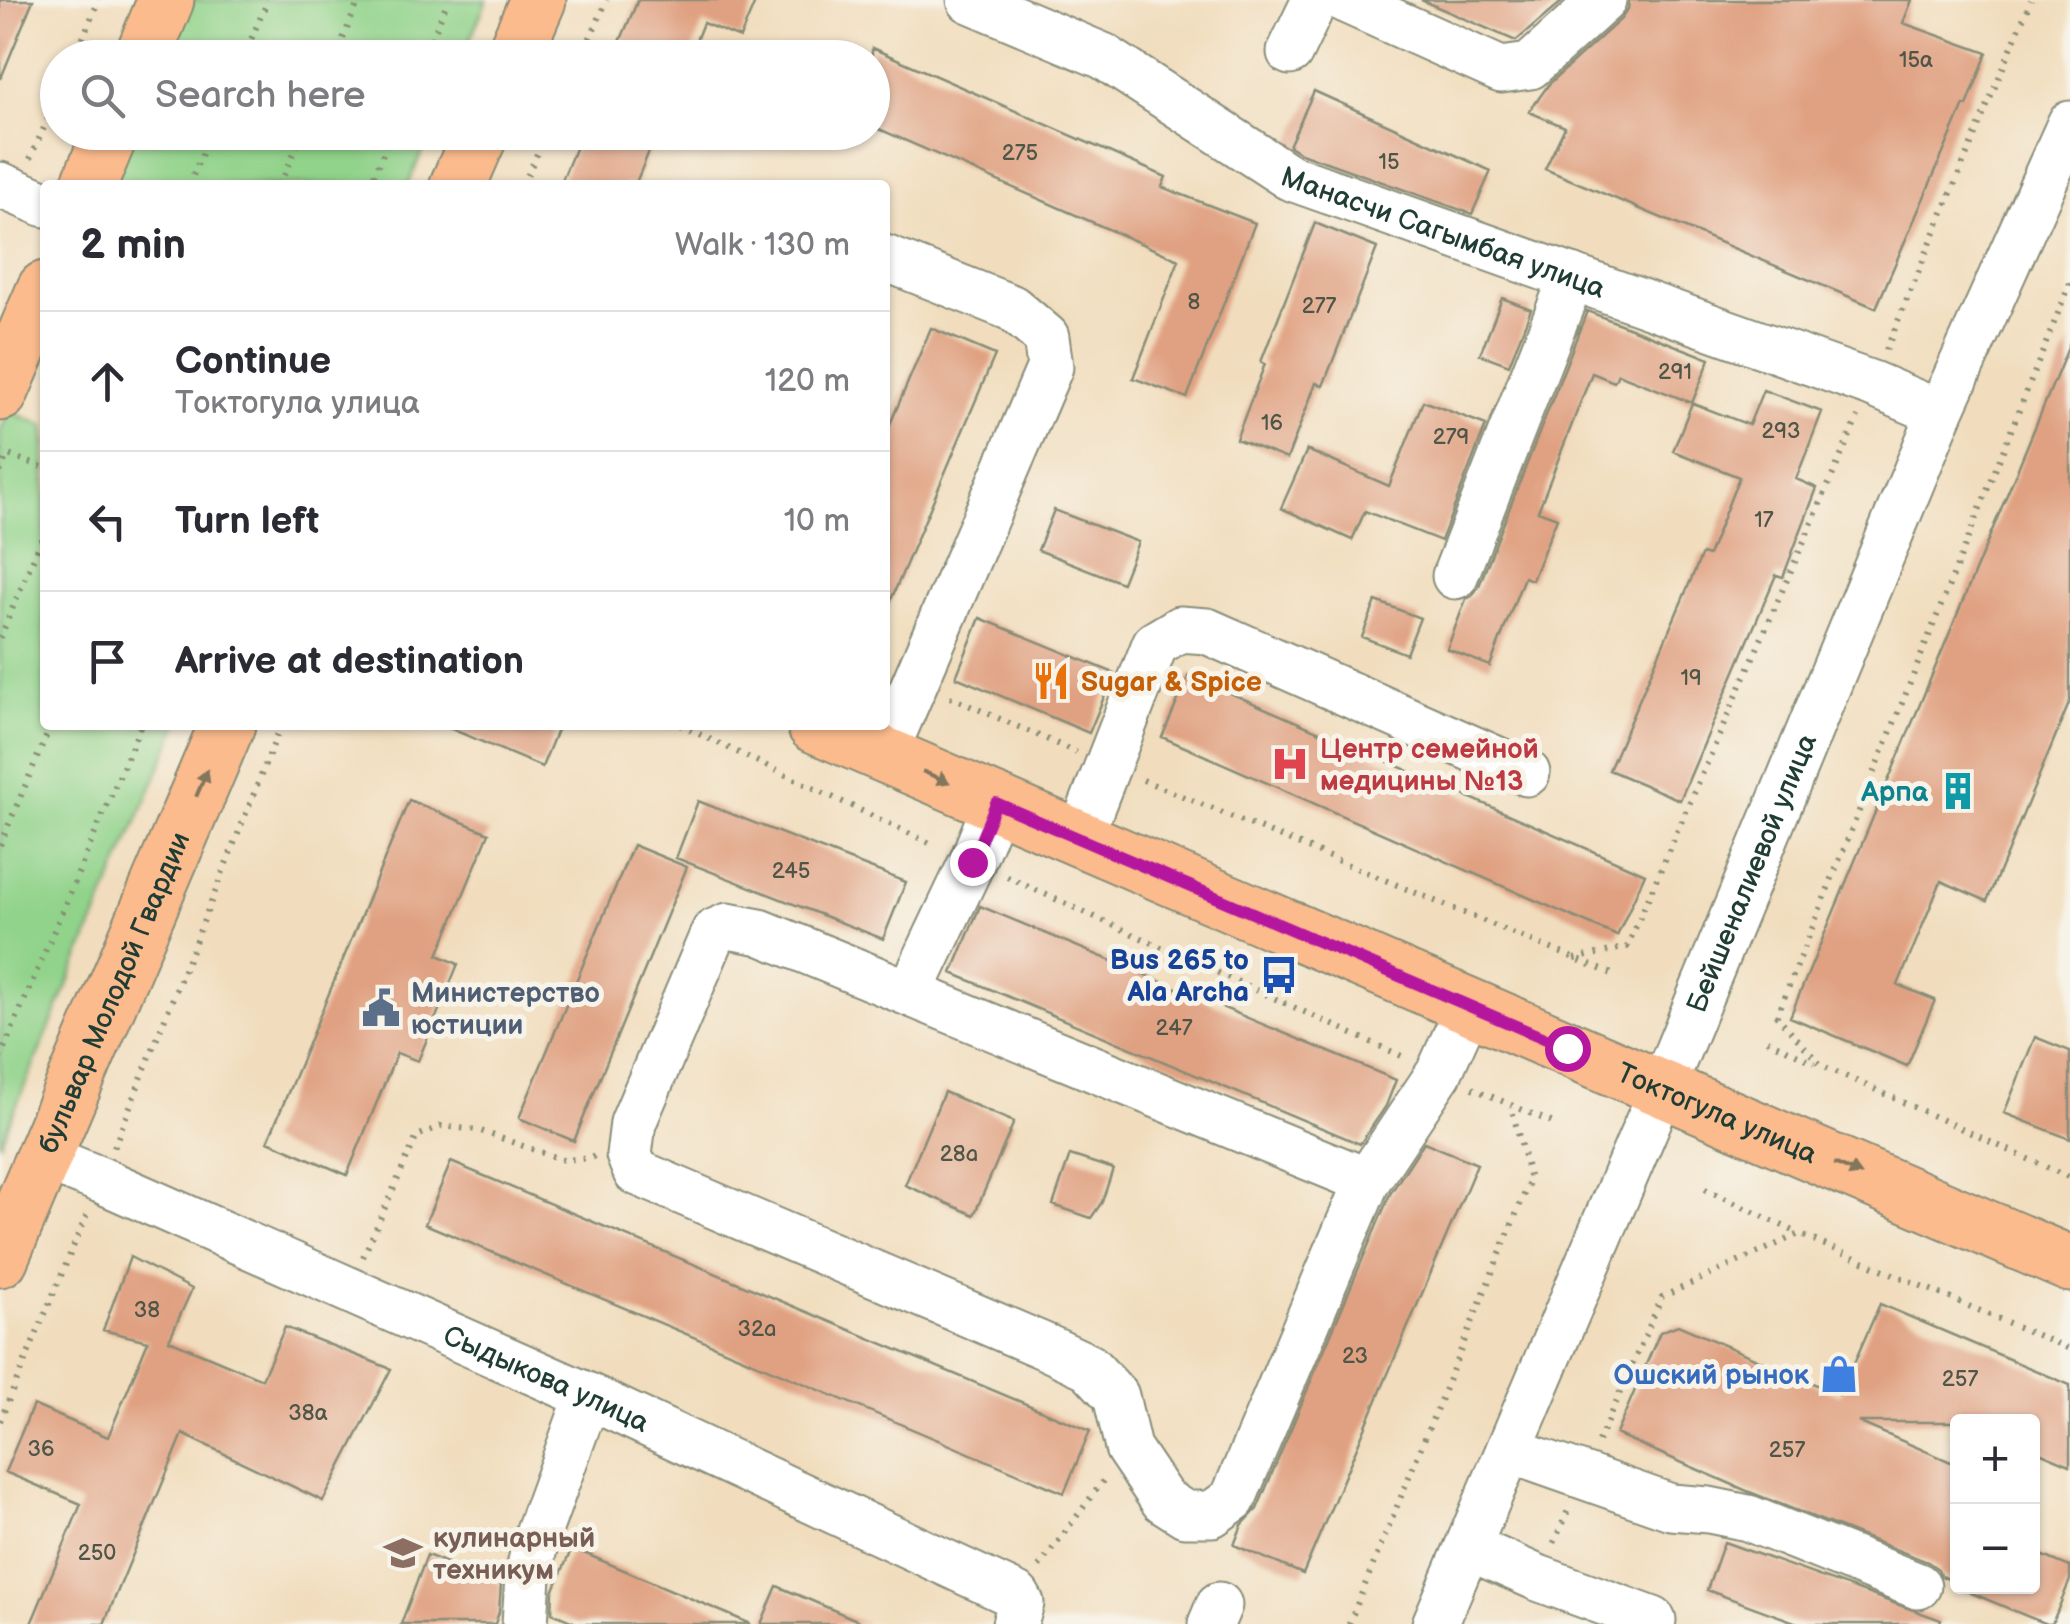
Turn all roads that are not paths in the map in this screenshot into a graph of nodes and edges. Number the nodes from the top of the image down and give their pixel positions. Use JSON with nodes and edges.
{"nodes":[{"id":1,"x":166,"y":0,"type":"edge"},
{"id":2,"x":538,"y":0,"type":"edge"},
{"id":3,"x":970,"y":0,"type":"edge"},
{"id":4,"x":1314,"y":0,"type":"edge"},
{"id":5,"x":1345,"y":0,"type":"edge"},
{"id":6,"x":1603,"y":0,"type":"edge"},
{"id":7,"x":149,"y":40,"type":"edge"},
{"id":8,"x":521,"y":40,"type":"edge"},
{"id":9,"x":1290,"y":52,"type":"dead end"},
{"id":10,"x":2070,"y":124,"type":"edge"},
{"id":11,"x":104,"y":150,"type":"edge"},
{"id":12,"x":473,"y":150,"type":"edge"},
{"id":13,"x":91,"y":180,"type":"edge"},
{"id":14,"x":460,"y":180,"type":"edge"},
{"id":15,"x":0,"y":185,"type":"edge"},
{"id":16,"x":40,"y":202,"type":"edge"},
{"id":17,"x":890,"y":260,"type":"edge"},
{"id":18,"x":1572,"y":277,"type":"junction"},
{"id":19,"x":40,"y":304,"type":"edge"},
{"id":20,"x":13,"y":382,"type":"edge"},
{"id":21,"x":1940,"y":414,"type":"junction"},
{"id":22,"x":1455,"y":576,"type":"dead end"},
{"id":23,"x":225,"y":730,"type":"edge"},
{"id":24,"x":826,"y":730,"type":"edge"},
{"id":25,"x":884,"y":755,"type":"junction"},
{"id":26,"x":1527,"y":773,"type":"dead end"},
{"id":27,"x":996,"y":803,"type":"junction"},
{"id":28,"x":1079,"y":839,"type":"junction"},
{"id":29,"x":910,"y":993,"type":"junction"},
{"id":30,"x":1469,"y":1006,"type":"junction"},
{"id":31,"x":1662,"y":1089,"type":"junction"},
{"id":32,"x":43,"y":1157,"type":"junction"},
{"id":33,"x":1368,"y":1181,"type":"junction"},
{"id":34,"x":0,"y":1259,"type":"edge"},
{"id":35,"x":2070,"y":1264,"type":"edge"},
{"id":36,"x":588,"y":1396,"type":"junction"},
{"id":37,"x":1509,"y":1450,"type":"junction"},
{"id":38,"x":1468,"y":1547,"type":"junction"},
{"id":39,"x":1918,"y":1586,"type":"dead end"},
{"id":40,"x":1016,"y":1610,"type":"edge"},
{"id":41,"x":1653,"y":1620,"type":"dead end"},
{"id":42,"x":525,"y":1624,"type":"edge"},
{"id":43,"x":1435,"y":1624,"type":"edge"}],
"edges":[{"from":1,"to":7,"type":"main road"},
{"from":2,"to":8,"type":"main road"},
{"from":3,"to":18,"type":"street","name":"Манасчи Сагымбая улица"},
{"from":4,"to":9,"type":"street"},
{"from":5,"to":6,"type":"street"},
{"from":10,"to":21,"type":"street","name":"Бейшеналиевой улица"},
{"from":11,"to":13,"type":"main road"},
{"from":12,"to":14,"type":"main road"},
{"from":15,"to":16,"type":"street"},
{"from":17,"to":25,"type":"street"},
{"from":18,"to":21,"type":"street","name":"Манасчи Сагымбая улица"},
{"from":18,"to":22,"type":"street"},
{"from":19,"to":20,"type":"main road"},
{"from":21,"to":31,"type":"street","name":"Бейшеналиевой улица"},
{"from":32,"to":23,"type":"main road","name":"бульвар Молодой Гвардии","one_way":true},
{"from":24,"to":25,"type":"main road","name":"Токтогула улица"},
{"from":25,"to":27,"type":"main road","name":"Токтогула улица","one_way":true},
{"from":26,"to":28,"type":"street"},
{"from":27,"to":28,"type":"main road","name":"Токтогула улица"},
{"from":27,"to":29,"type":"street"},
{"from":28,"to":30,"type":"main road","name":"Токтогула улица"},
{"from":29,"to":33,"type":"street"},
{"from":29,"to":33,"type":"street"},
{"from":30,"to":31,"type":"main road","name":"Токтогула улица"},
{"from":30,"to":33,"type":"street"},
{"from":31,"to":35,"type":"main road","name":"Токтогула улица","one_way":true},
{"from":31,"to":37,"type":"street","name":"Бейшеналиевой улица"},
{"from":32,"to":34,"type":"main road","name":"бульвар Молодой Гвардии"},
{"from":32,"to":36,"type":"street","name":"Сыдыкова улица"},
{"from":36,"to":40,"type":"street","name":"Сыдыкова улица"},
{"from":36,"to":42,"type":"street"},
{"from":37,"to":38,"type":"street","name":"Бейшеналиевой улица"},
{"from":37,"to":39,"type":"street"},
{"from":38,"to":41,"type":"street"},
{"from":38,"to":43,"type":"street","name":"Бейшеналиевой улица"}]}
